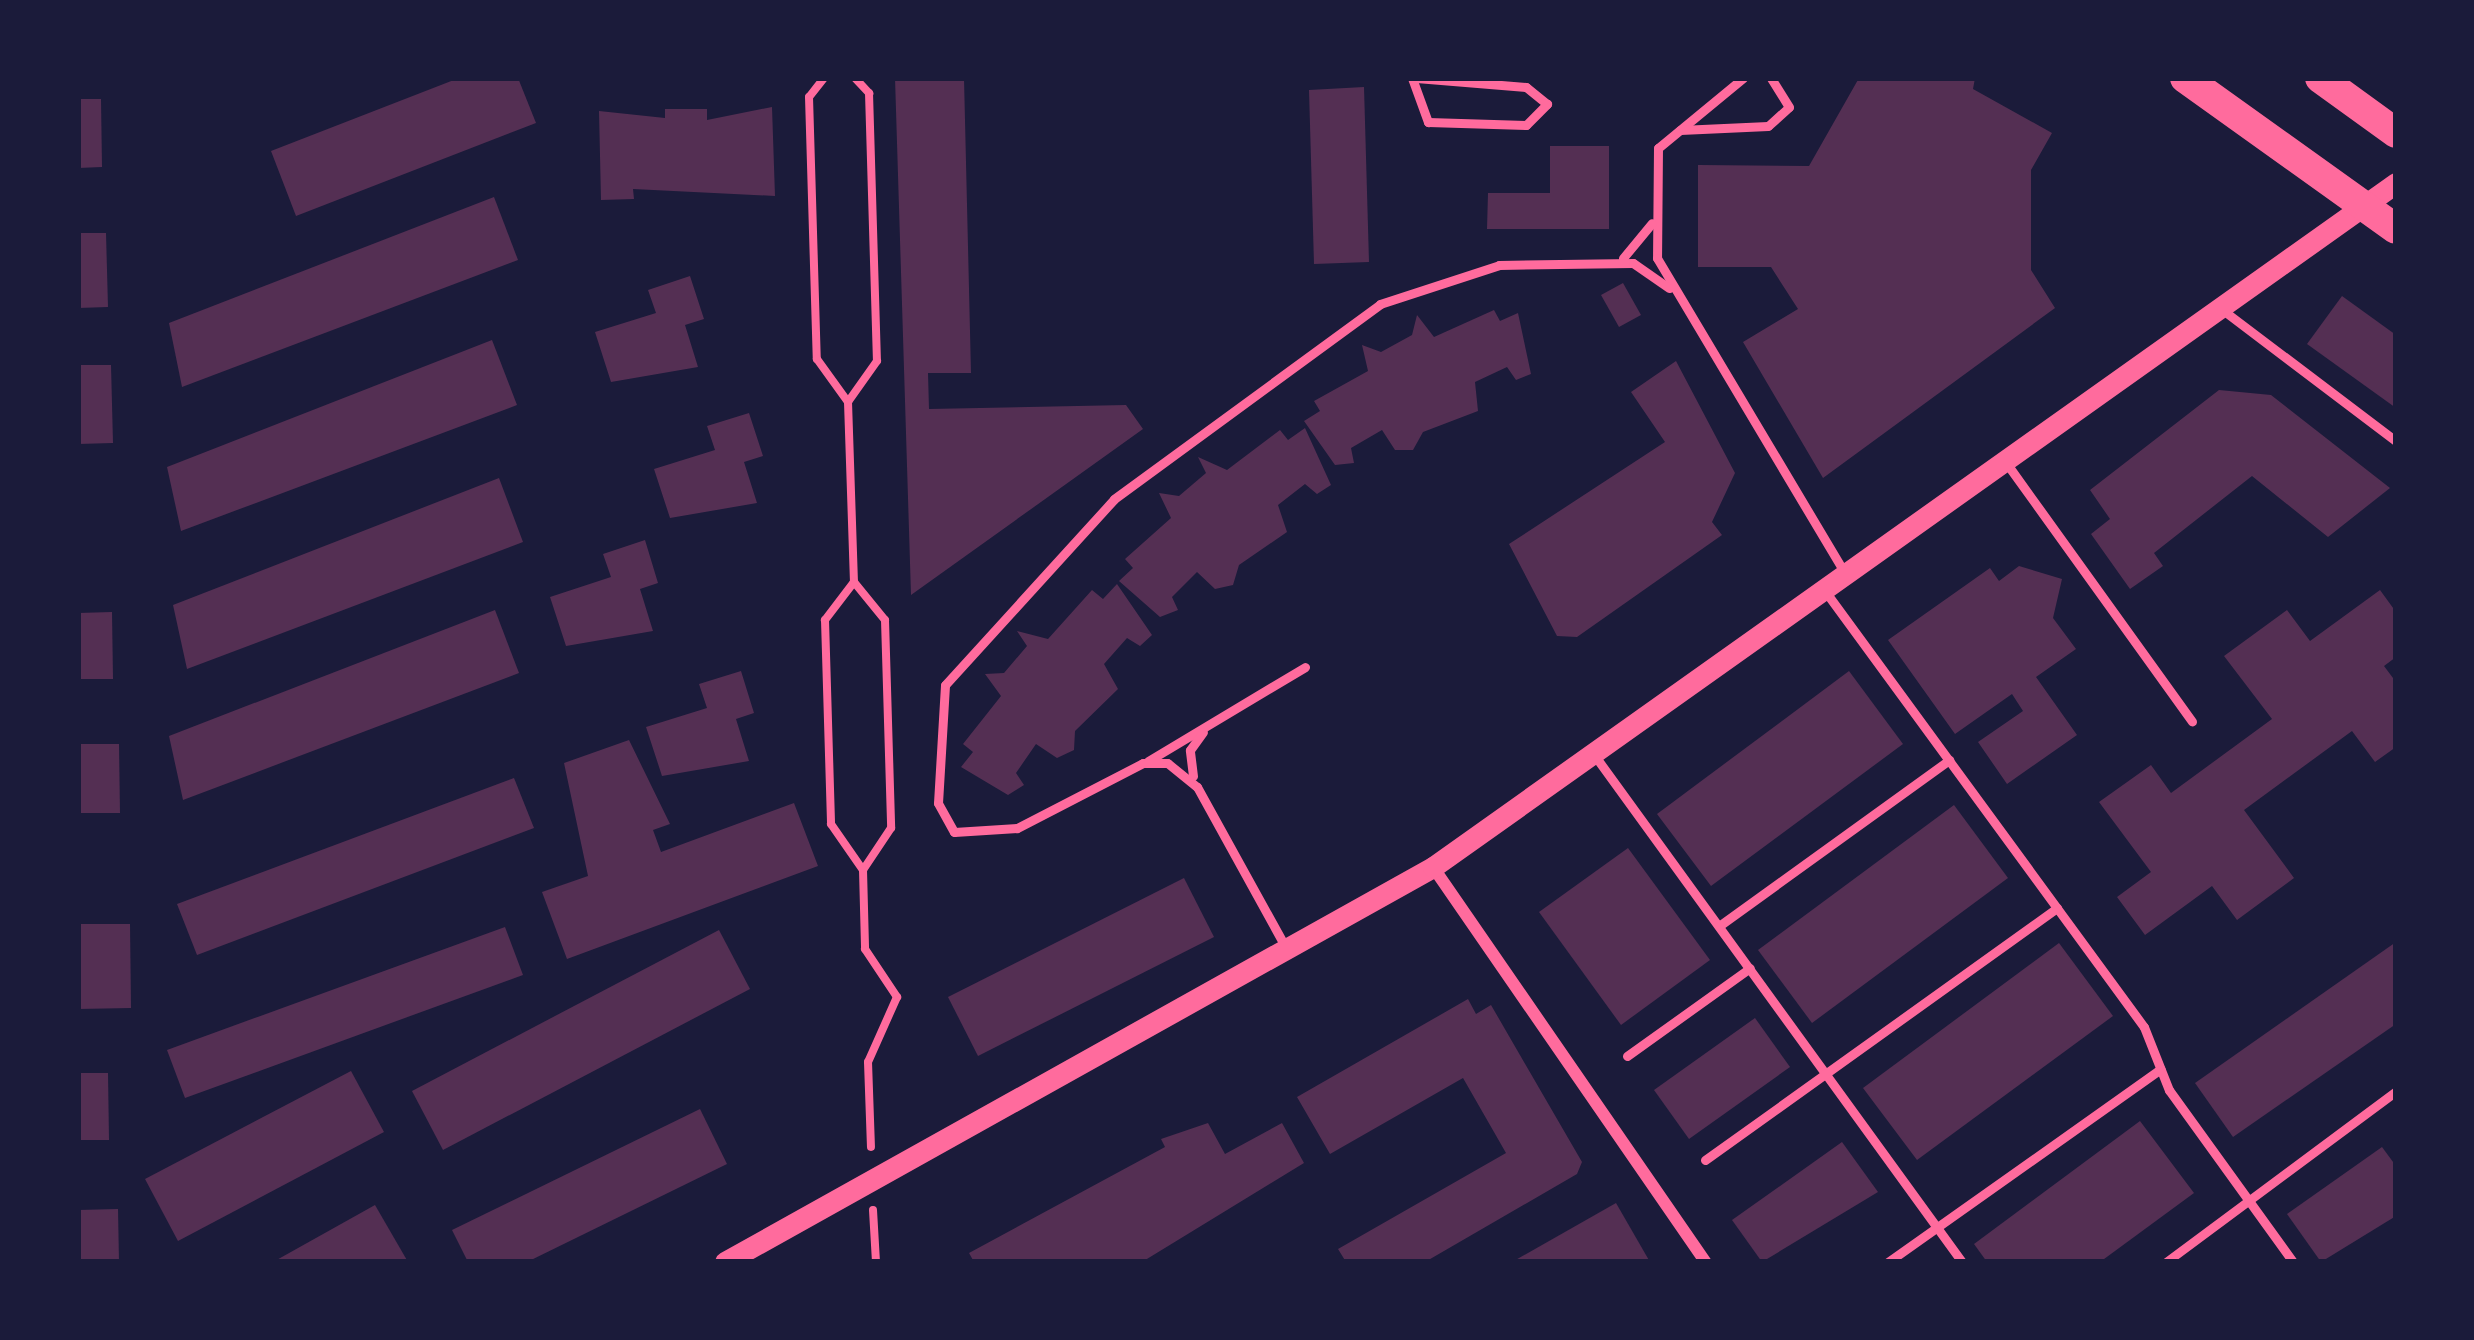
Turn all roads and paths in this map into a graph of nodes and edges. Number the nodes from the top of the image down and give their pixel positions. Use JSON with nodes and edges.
{"nodes":[{"id":1,"x":824,"y":78,"type":"edge"},
{"id":2,"x":855,"y":78,"type":"edge"},
{"id":3,"x":1414,"y":78,"type":"edge"},
{"id":4,"x":1771,"y":78,"type":"edge"},
{"id":5,"x":2185,"y":78,"type":"edge"},
{"id":6,"x":2320,"y":78,"type":"edge"},
{"id":7,"x":1743,"y":80,"type":"edge"},
{"id":8,"x":2396,"y":133,"type":"edge"},
{"id":9,"x":1670,"y":134,"type":"junction"},
{"id":10,"x":2396,"y":184,"type":"edge"},
{"id":11,"x":2367,"y":207,"type":"junction"},
{"id":12,"x":1654,"y":217,"type":"junction"},
{"id":13,"x":2396,"y":229,"type":"edge"},
{"id":14,"x":1612,"y":262,"type":"junction"},
{"id":15,"x":1669,"y":288,"type":"junction"},
{"id":16,"x":2224,"y":311,"type":"junction"},
{"id":17,"x":848,"y":402,"type":"junction"},
{"id":18,"x":2396,"y":441,"type":"edge"},
{"id":19,"x":2007,"y":464,"type":"junction"},
{"id":20,"x":1847,"y":576,"type":"junction"},
{"id":21,"x":854,"y":582,"type":"junction"},
{"id":22,"x":1826,"y":591,"type":"junction"},
{"id":23,"x":1305,"y":667,"type":"dead end"},
{"id":24,"x":2192,"y":721,"type":"dead end"},
{"id":25,"x":1210,"y":723,"type":"junction"},
{"id":26,"x":1594,"y":754,"type":"junction"},
{"id":27,"x":1949,"y":760,"type":"junction"},
{"id":28,"x":1143,"y":764,"type":"junction"},
{"id":29,"x":1197,"y":787,"type":"junction"},
{"id":30,"x":1433,"y":867,"type":"junction"},
{"id":31,"x":863,"y":870,"type":"junction"},
{"id":32,"x":2057,"y":908,"type":"junction"},
{"id":33,"x":1719,"y":926,"type":"junction"},
{"id":34,"x":1288,"y":951,"type":"junction"},
{"id":35,"x":1750,"y":968,"type":"junction"},
{"id":36,"x":1627,"y":1056,"type":"dead end"},
{"id":37,"x":868,"y":1062,"type":"dead end"},
{"id":38,"x":2161,"y":1070,"type":"junction"},
{"id":39,"x":1826,"y":1073,"type":"junction"},
{"id":40,"x":2396,"y":1091,"type":"edge"},
{"id":41,"x":1705,"y":1160,"type":"dead end"},
{"id":42,"x":2249,"y":1201,"type":"junction"},
{"id":43,"x":1937,"y":1228,"type":"junction"},
{"id":44,"x":725,"y":1262,"type":"edge"},
{"id":45,"x":1706,"y":1262,"type":"edge"},
{"id":46,"x":1888,"y":1262,"type":"edge"},
{"id":47,"x":1962,"y":1262,"type":"edge"},
{"id":48,"x":2166,"y":1262,"type":"edge"},
{"id":49,"x":2293,"y":1262,"type":"edge"}],
"edges":[{"from":1,"to":17,"type":"path"},
{"from":2,"to":17,"type":"path"},
{"from":3,"to":3,"type":"lane"},
{"from":4,"to":9,"type":"lane"},
{"from":5,"to":11,"type":"main road"},
{"from":6,"to":8,"type":"main road"},
{"from":7,"to":9,"type":"lane"},
{"from":9,"to":12,"type":"lane"},
{"from":10,"to":11,"type":"street"},
{"from":11,"to":13,"type":"main road"},
{"from":11,"to":16,"type":"street"},
{"from":12,"to":14,"type":"lane"},
{"from":12,"to":15,"type":"lane"},
{"from":14,"to":15,"type":"lane"},
{"from":14,"to":28,"type":"lane"},
{"from":15,"to":20,"type":"lane"},
{"from":16,"to":18,"type":"lane"},
{"from":16,"to":19,"type":"street"},
{"from":17,"to":21,"type":"path"},
{"from":19,"to":20,"type":"street"},
{"from":19,"to":24,"type":"lane"},
{"from":20,"to":22,"type":"street"},
{"from":21,"to":31,"type":"path"},
{"from":21,"to":31,"type":"path"},
{"from":22,"to":26,"type":"street"},
{"from":22,"to":27,"type":"lane"},
{"from":23,"to":25,"type":"lane"},
{"from":25,"to":28,"type":"lane"},
{"from":25,"to":29,"type":"lane"},
{"from":26,"to":30,"type":"street"},
{"from":26,"to":33,"type":"lane"},
{"from":27,"to":32,"type":"lane"},
{"from":27,"to":33,"type":"lane"},
{"from":28,"to":29,"type":"lane"},
{"from":29,"to":34,"type":"lane"},
{"from":30,"to":34,"type":"street"},
{"from":30,"to":45,"type":"street"},
{"from":31,"to":37,"type":"path"},
{"from":32,"to":38,"type":"lane"},
{"from":32,"to":39,"type":"lane"},
{"from":33,"to":35,"type":"lane"},
{"from":34,"to":44,"type":"street"},
{"from":35,"to":36,"type":"lane"},
{"from":35,"to":39,"type":"lane"},
{"from":38,"to":42,"type":"lane"},
{"from":38,"to":43,"type":"lane"},
{"from":39,"to":41,"type":"lane"},
{"from":39,"to":43,"type":"lane"},
{"from":40,"to":42,"type":"lane"},
{"from":42,"to":48,"type":"lane"},
{"from":42,"to":49,"type":"lane"},
{"from":43,"to":46,"type":"lane"},
{"from":43,"to":47,"type":"lane"}]}
